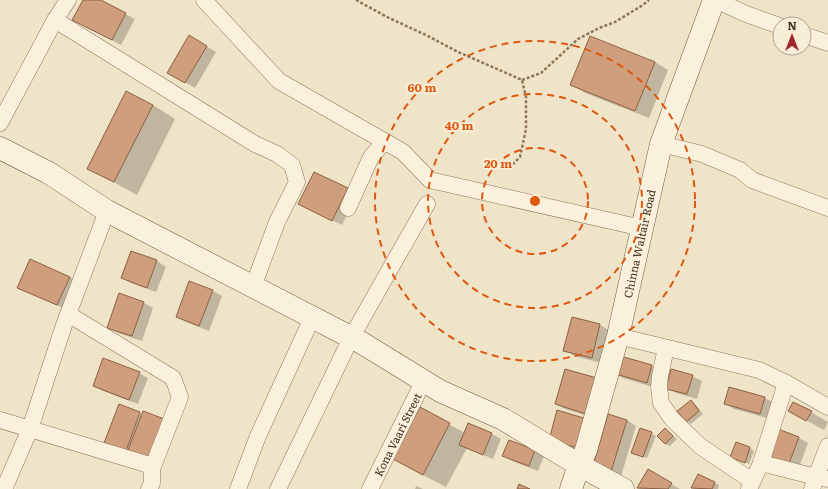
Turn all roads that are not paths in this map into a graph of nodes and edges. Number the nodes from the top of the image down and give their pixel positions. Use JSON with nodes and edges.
{"nodes":[{"id":1,"x":68,"y":0,"type":"edge"},
{"id":2,"x":204,"y":0,"type":"edge"},
{"id":3,"x":715,"y":0,"type":"edge"},
{"id":4,"x":55,"y":20,"type":"junction"},
{"id":5,"x":772,"y":23,"type":"edge"},
{"id":6,"x":812,"y":38,"type":"edge"},
{"id":7,"x":828,"y":43,"type":"edge"},
{"id":8,"x":0,"y":123,"type":"edge"},
{"id":9,"x":385,"y":141,"type":"junction"},
{"id":10,"x":661,"y":144,"type":"junction"},
{"id":11,"x":1,"y":153,"type":"edge"},
{"id":12,"x":427,"y":204,"type":"dead end"},
{"id":13,"x":348,"y":208,"type":"dead end"},
{"id":14,"x":828,"y":208,"type":"edge"},
{"id":15,"x":107,"y":211,"type":"junction"},
{"id":16,"x":642,"y":228,"type":"junction"},
{"id":17,"x":253,"y":287,"type":"junction"},
{"id":18,"x":68,"y":314,"type":"junction"},
{"id":19,"x":312,"y":318,"type":"junction"},
{"id":20,"x":618,"y":336,"type":"junction"},
{"id":21,"x":351,"y":338,"type":"junction"},
{"id":22,"x":666,"y":348,"type":"junction"},
{"id":23,"x":424,"y":380,"type":"junction"},
{"id":24,"x":786,"y":383,"type":"junction"},
{"id":25,"x":828,"y":407,"type":"edge"},
{"id":26,"x":0,"y":420,"type":"edge"},
{"id":27,"x":30,"y":429,"type":"junction"},
{"id":28,"x":828,"y":446,"type":"edge"},
{"id":29,"x":761,"y":463,"type":"junction"},
{"id":30,"x":579,"y":465,"type":"junction"},
{"id":31,"x":152,"y":468,"type":"junction"},
{"id":32,"x":819,"y":482,"type":"edge"},
{"id":33,"x":751,"y":485,"type":"edge"},
{"id":34,"x":4,"y":489,"type":"edge"},
{"id":35,"x":149,"y":489,"type":"edge"},
{"id":36,"x":238,"y":489,"type":"edge"},
{"id":37,"x":278,"y":489,"type":"edge"},
{"id":38,"x":370,"y":489,"type":"edge"},
{"id":39,"x":571,"y":489,"type":"edge"},
{"id":40,"x":623,"y":489,"type":"edge"}],
"edges":[{"from":1,"to":4,"type":"street"},
{"from":2,"to":9,"type":"street"},
{"from":3,"to":5,"type":"street"},
{"from":3,"to":10,"type":"street","name":"Chinna Waltair Road"},
{"from":4,"to":8,"type":"street"},
{"from":4,"to":17,"type":"street"},
{"from":6,"to":7,"type":"street"},
{"from":9,"to":13,"type":"street"},
{"from":9,"to":16,"type":"street"},
{"from":10,"to":14,"type":"street"},
{"from":10,"to":16,"type":"street","name":"Chinna Waltair Road"},
{"from":11,"to":15,"type":"street"},
{"from":12,"to":21,"type":"street"},
{"from":15,"to":17,"type":"street"},
{"from":15,"to":18,"type":"street"},
{"from":16,"to":20,"type":"street","name":"Chinna Waltair Road"},
{"from":17,"to":19,"type":"street"},
{"from":18,"to":27,"type":"street"},
{"from":18,"to":31,"type":"street"},
{"from":19,"to":21,"type":"street"},
{"from":19,"to":36,"type":"street"},
{"from":20,"to":22,"type":"street"},
{"from":20,"to":30,"type":"street","name":"Chinna Waltair Road"},
{"from":21,"to":23,"type":"street"},
{"from":21,"to":37,"type":"street"},
{"from":22,"to":24,"type":"street"},
{"from":22,"to":33,"type":"street"},
{"from":23,"to":30,"type":"street"},
{"from":23,"to":38,"type":"street","name":"Kona Vaari Street"},
{"from":24,"to":25,"type":"street"},
{"from":24,"to":29,"type":"street"},
{"from":26,"to":27,"type":"street"},
{"from":27,"to":31,"type":"street"},
{"from":27,"to":34,"type":"street"},
{"from":28,"to":32,"type":"street"},
{"from":29,"to":32,"type":"street"},
{"from":29,"to":33,"type":"street"},
{"from":30,"to":39,"type":"street","name":"Chinna Waltair Road"},
{"from":30,"to":40,"type":"street"},
{"from":31,"to":35,"type":"street"}]}
